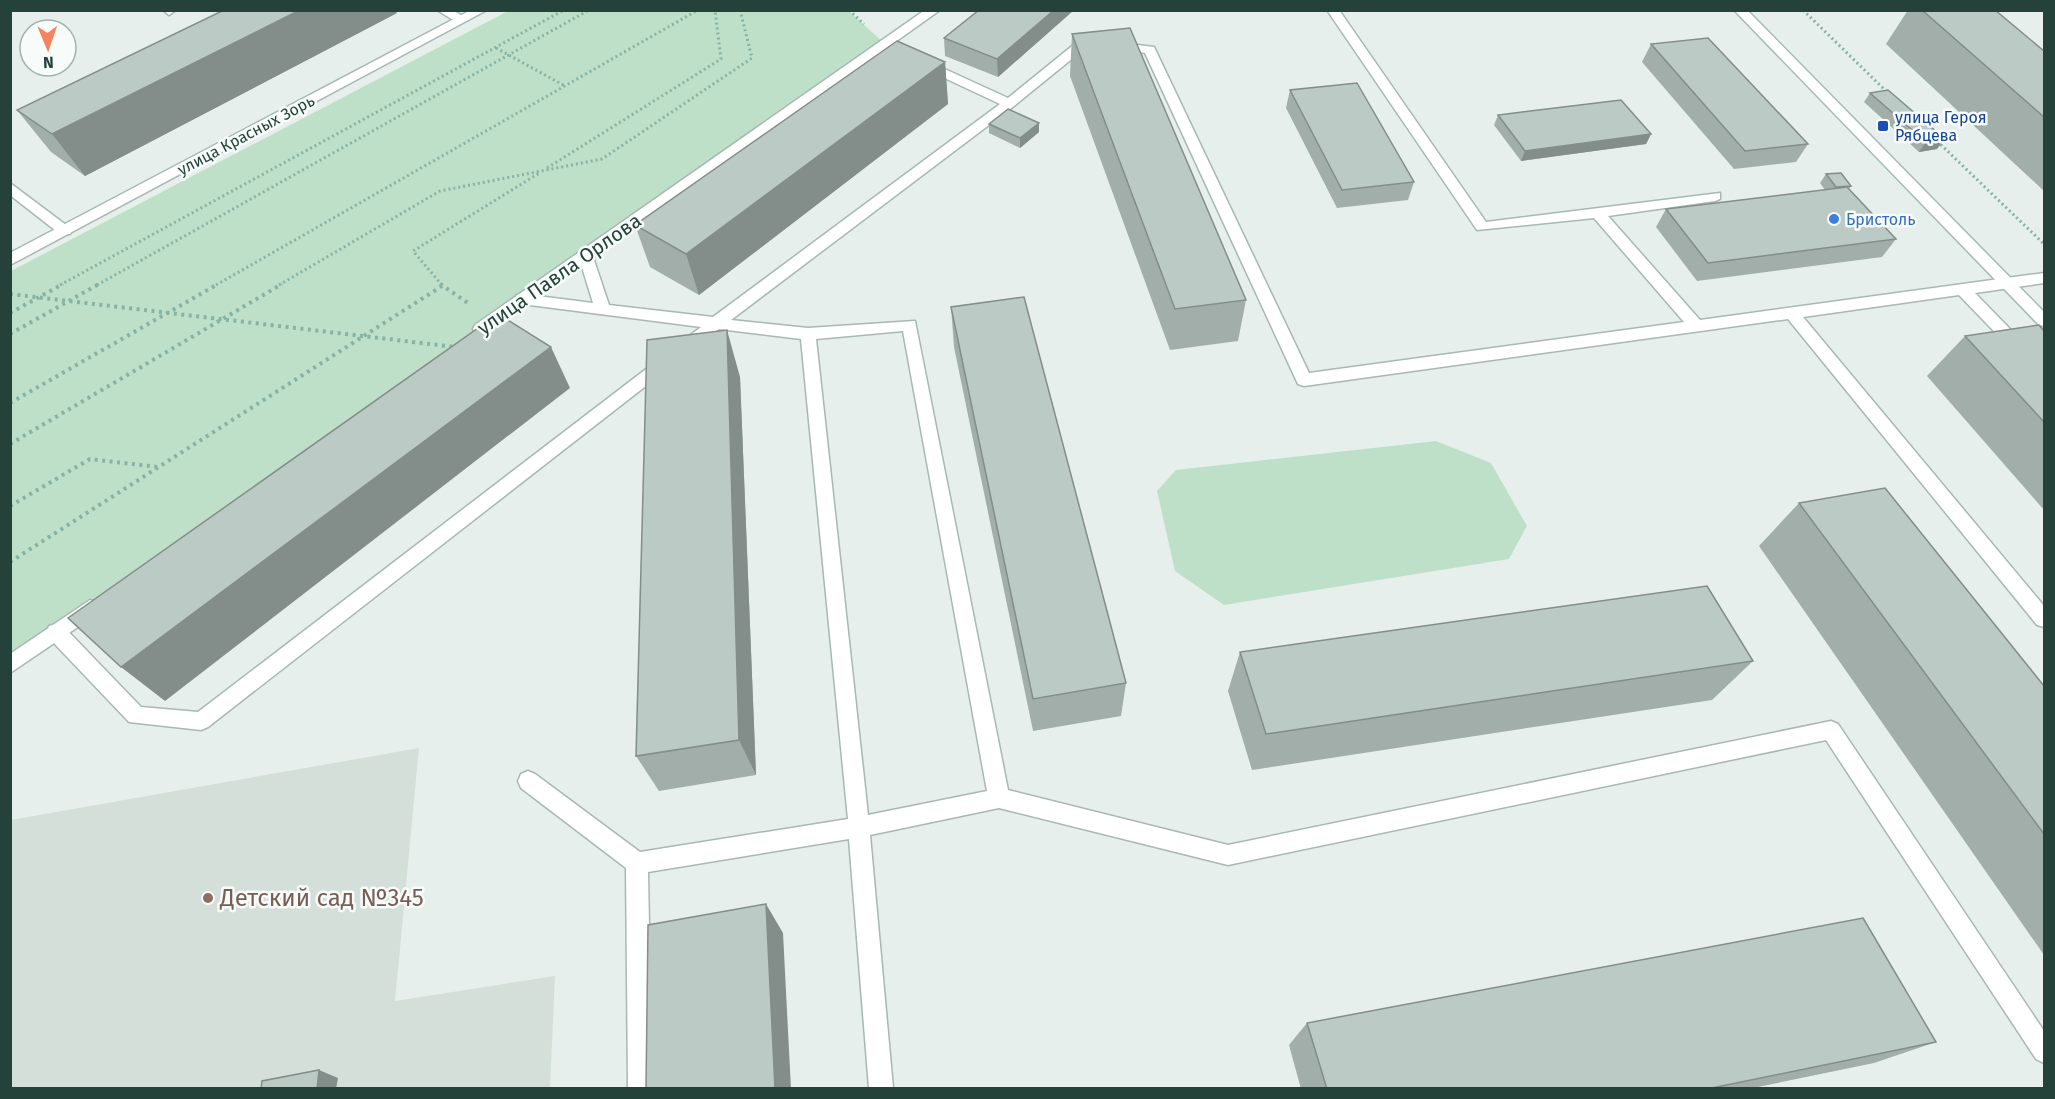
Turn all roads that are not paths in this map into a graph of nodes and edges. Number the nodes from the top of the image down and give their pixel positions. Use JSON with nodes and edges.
{"nodes":[{"id":1,"x":443,"y":10,"type":"edge"},
{"id":2,"x":481,"y":10,"type":"edge"},
{"id":3,"x":934,"y":10,"type":"edge"},
{"id":4,"x":1333,"y":10,"type":"edge"},
{"id":5,"x":1740,"y":10,"type":"edge"},
{"id":6,"x":462,"y":20,"type":"junction"},
{"id":7,"x":886,"y":45,"type":"junction"},
{"id":8,"x":1009,"y":103,"type":"junction"},
{"id":9,"x":10,"y":188,"type":"edge"},
{"id":10,"x":1715,"y":196,"type":"dead end"},
{"id":11,"x":1597,"y":213,"type":"junction"},
{"id":12,"x":65,"y":231,"type":"junction"},
{"id":13,"x":585,"y":254,"type":"junction"},
{"id":14,"x":10,"y":260,"type":"edge"},
{"id":15,"x":2044,"y":278,"type":"edge"},
{"id":16,"x":2007,"y":284,"type":"junction"},
{"id":17,"x":1962,"y":289,"type":"junction"},
{"id":18,"x":522,"y":300,"type":"junction"},
{"id":19,"x":603,"y":310,"type":"junction"},
{"id":20,"x":1791,"y":312,"type":"junction"},
{"id":21,"x":2044,"y":321,"type":"edge"},
{"id":22,"x":715,"y":324,"type":"junction"},
{"id":23,"x":1695,"y":324,"type":"junction"},
{"id":24,"x":808,"y":334,"type":"junction"},
{"id":25,"x":456,"y":347,"type":"edge"},
{"id":26,"x":2044,"y":373,"type":"edge"},
{"id":27,"x":105,"y":597,"type":"edge"},
{"id":28,"x":2044,"y":619,"type":"edge"},
{"id":29,"x":56,"y":632,"type":"junction"},
{"id":30,"x":10,"y":665,"type":"edge"},
{"id":31,"x":528,"y":781,"type":"dead end"},
{"id":32,"x":999,"y":798,"type":"junction"},
{"id":33,"x":859,"y":827,"type":"junction"},
{"id":34,"x":638,"y":863,"type":"junction"},
{"id":35,"x":2044,"y":1051,"type":"edge"},
{"id":36,"x":640,"y":1089,"type":"edge"},
{"id":37,"x":881,"y":1089,"type":"edge"}],
"edges":[{"from":1,"to":6,"type":"street"},
{"from":2,"to":6,"type":"street","name":"улица Красных Зорь"},
{"from":3,"to":7,"type":"street","name":"улица Павла Орлова"},
{"from":4,"to":11,"type":"street"},
{"from":5,"to":16,"type":"street"},
{"from":6,"to":12,"type":"street","name":"улица Красных Зорь"},
{"from":7,"to":8,"type":"street"},
{"from":7,"to":13,"type":"street","name":"улица Павла Орлова"},
{"from":8,"to":22,"type":"street"},
{"from":8,"to":23,"type":"street"},
{"from":9,"to":12,"type":"street"},
{"from":10,"to":11,"type":"street"},
{"from":11,"to":23,"type":"street"},
{"from":12,"to":14,"type":"street","name":"улица Красных Зорь"},
{"from":13,"to":18,"type":"street","name":"улица Павла Орлова"},
{"from":13,"to":19,"type":"street"},
{"from":15,"to":16,"type":"street"},
{"from":16,"to":17,"type":"street"},
{"from":16,"to":21,"type":"street"},
{"from":17,"to":20,"type":"street"},
{"from":17,"to":26,"type":"street"},
{"from":18,"to":19,"type":"street"},
{"from":18,"to":25,"type":"street","name":"улица Павла Орлова"},
{"from":19,"to":22,"type":"street"},
{"from":20,"to":23,"type":"street"},
{"from":20,"to":28,"type":"street"},
{"from":22,"to":24,"type":"street"},
{"from":22,"to":29,"type":"street"},
{"from":24,"to":32,"type":"street"},
{"from":24,"to":33,"type":"street"},
{"from":27,"to":29,"type":"street"},
{"from":29,"to":30,"type":"street"},
{"from":31,"to":34,"type":"street"},
{"from":32,"to":33,"type":"street"},
{"from":32,"to":35,"type":"street"},
{"from":33,"to":34,"type":"street"},
{"from":33,"to":37,"type":"street"},
{"from":34,"to":36,"type":"street"}]}
